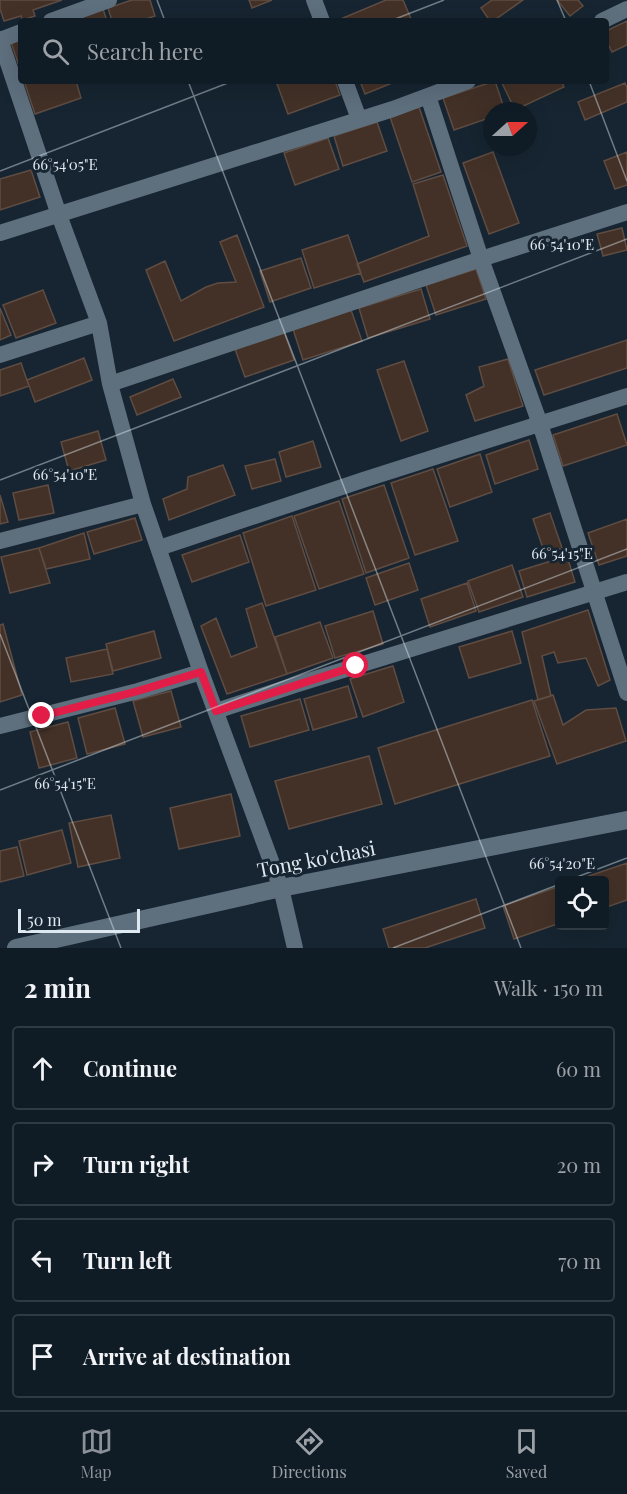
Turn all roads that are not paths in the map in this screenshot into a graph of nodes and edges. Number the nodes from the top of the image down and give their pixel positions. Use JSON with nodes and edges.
{"nodes":[{"id":1,"x":109,"y":0,"type":"edge"},
{"id":2,"x":314,"y":0,"type":"edge"},
{"id":3,"x":627,"y":9,"type":"edge"},
{"id":4,"x":59,"y":18,"type":"edge"},
{"id":5,"x":321,"y":18,"type":"edge"},
{"id":6,"x":608,"y":18,"type":"edge"},
{"id":7,"x":18,"y":33,"type":"edge"},
{"id":8,"x":0,"y":39,"type":"edge"},
{"id":9,"x":346,"y":84,"type":"edge"},
{"id":10,"x":460,"y":84,"type":"edge"},
{"id":11,"x":428,"y":96,"type":"junction"},
{"id":12,"x":359,"y":119,"type":"junction"},
{"id":13,"x":627,"y":212,"type":"edge"},
{"id":14,"x":59,"y":215,"type":"junction"},
{"id":15,"x":0,"y":233,"type":"edge"},
{"id":16,"x":481,"y":259,"type":"junction"},
{"id":17,"x":99,"y":323,"type":"junction"},
{"id":18,"x":0,"y":355,"type":"edge"},
{"id":19,"x":110,"y":384,"type":"junction"},
{"id":20,"x":627,"y":396,"type":"edge"},
{"id":21,"x":540,"y":424,"type":"junction"},
{"id":22,"x":143,"y":504,"type":"junction"},
{"id":23,"x":0,"y":541,"type":"edge"},
{"id":24,"x":159,"y":548,"type":"junction"},
{"id":25,"x":627,"y":582,"type":"edge"},
{"id":26,"x":594,"y":593,"type":"junction"},
{"id":27,"x":201,"y":672,"type":"junction"},
{"id":28,"x":627,"y":693,"type":"edge"},
{"id":29,"x":216,"y":711,"type":"junction"},
{"id":30,"x":0,"y":726,"type":"edge"},
{"id":31,"x":627,"y":820,"type":"edge"},
{"id":32,"x":281,"y":888,"type":"junction"},
{"id":33,"x":23,"y":947,"type":"edge"},
{"id":34,"x":296,"y":948,"type":"edge"}],
"edges":[{"from":1,"to":4,"type":"street"},
{"from":2,"to":5,"type":"street"},
{"from":3,"to":6,"type":"street"},
{"from":7,"to":8,"type":"street"},
{"from":8,"to":14,"type":"street"},
{"from":9,"to":12,"type":"street"},
{"from":10,"to":11,"type":"street"},
{"from":11,"to":12,"type":"street"},
{"from":11,"to":16,"type":"street"},
{"from":12,"to":14,"type":"street"},
{"from":13,"to":16,"type":"street"},
{"from":14,"to":15,"type":"street"},
{"from":14,"to":17,"type":"street"},
{"from":16,"to":19,"type":"street"},
{"from":16,"to":21,"type":"street"},
{"from":17,"to":18,"type":"street"},
{"from":17,"to":19,"type":"street"},
{"from":19,"to":22,"type":"street"},
{"from":20,"to":21,"type":"street"},
{"from":21,"to":24,"type":"street"},
{"from":21,"to":26,"type":"street"},
{"from":22,"to":23,"type":"street"},
{"from":22,"to":24,"type":"street"},
{"from":24,"to":27,"type":"street"},
{"from":25,"to":26,"type":"street"},
{"from":26,"to":28,"type":"street"},
{"from":26,"to":29,"type":"street"},
{"from":27,"to":29,"type":"street"},
{"from":27,"to":30,"type":"street"},
{"from":29,"to":32,"type":"street"},
{"from":31,"to":32,"type":"main road","name":"Tong ko'chasi"},
{"from":32,"to":33,"type":"main road","name":"Tong ko'chasi"},
{"from":32,"to":34,"type":"street"}]}
